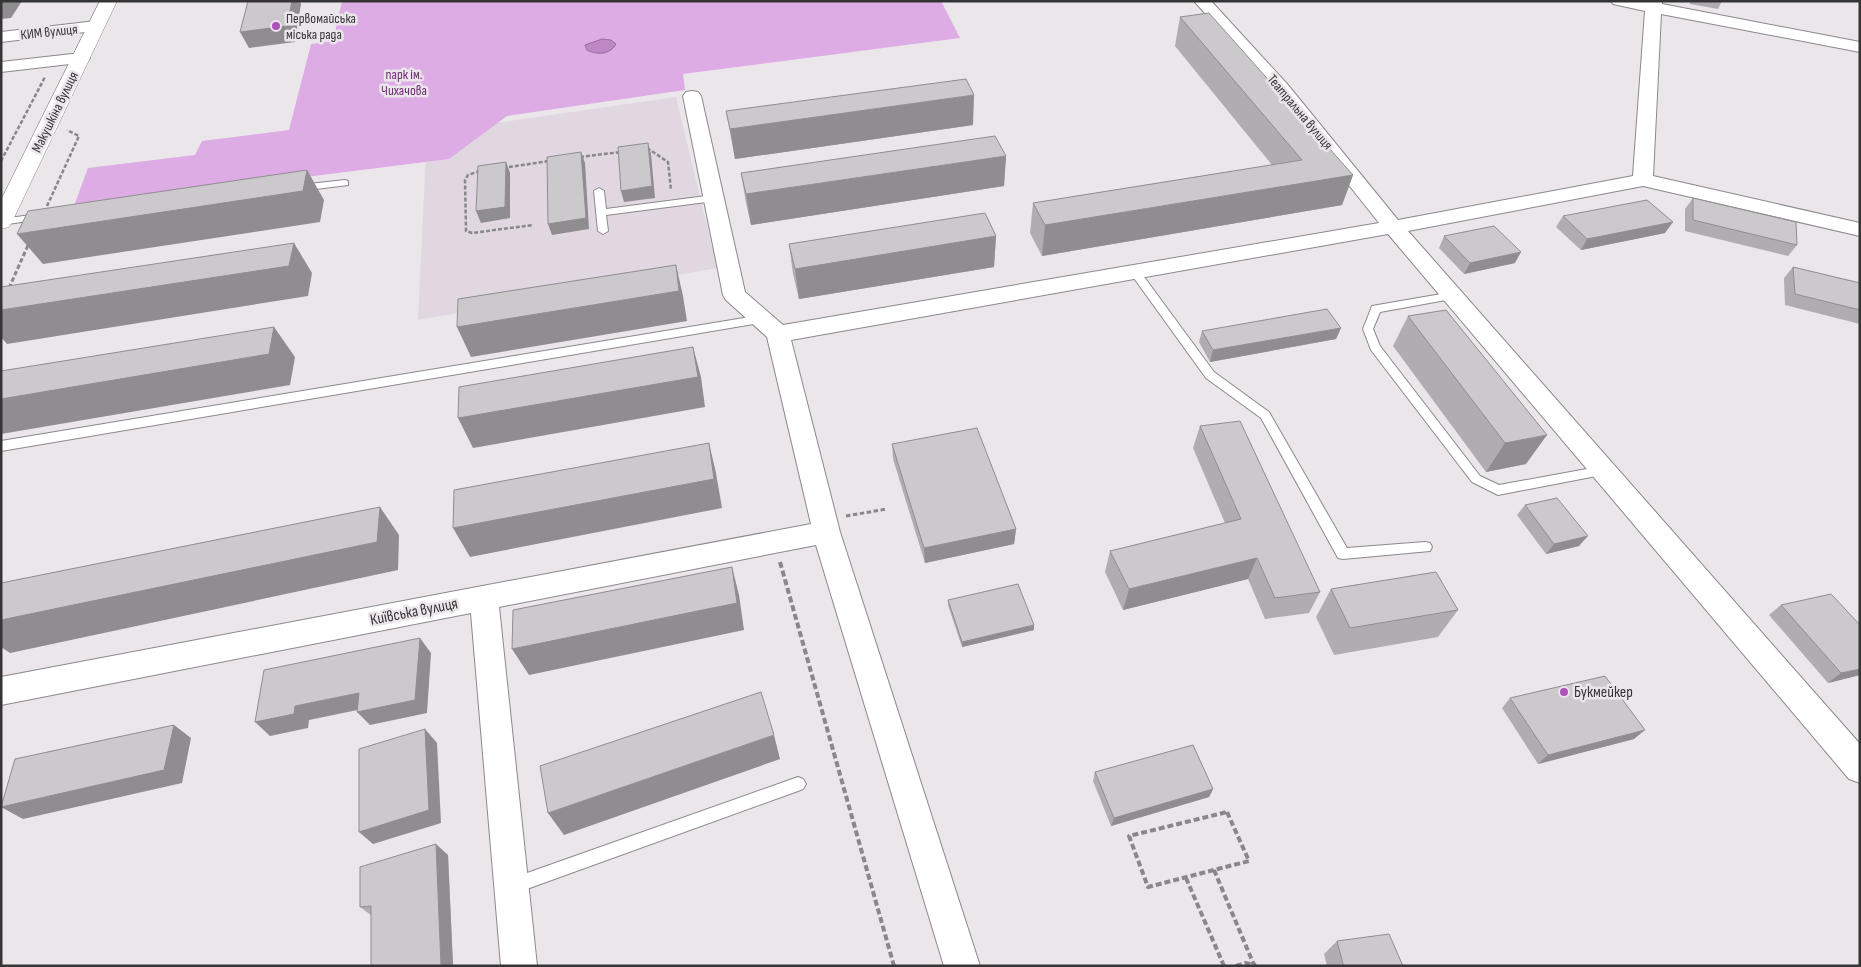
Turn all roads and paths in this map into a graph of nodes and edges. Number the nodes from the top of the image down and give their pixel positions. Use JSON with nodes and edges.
{"nodes":[{"id":1,"x":109,"y":1,"type":"edge"},
{"id":2,"x":1202,"y":1,"type":"edge"},
{"id":3,"x":1619,"y":1,"type":"edge"},
{"id":4,"x":1654,"y":5,"type":"edge"},
{"id":5,"x":96,"y":26,"type":"junction"},
{"id":6,"x":1,"y":36,"type":"edge"},
{"id":7,"x":1860,"y":47,"type":"edge"},
{"id":8,"x":82,"y":58,"type":"junction"},
{"id":9,"x":54,"y":61,"type":"junction"},
{"id":10,"x":1,"y":67,"type":"edge"},
{"id":11,"x":692,"y":96,"type":"dead end"},
{"id":12,"x":71,"y":122,"type":"dead end"},
{"id":13,"x":638,"y":149,"type":"edge"},
{"id":14,"x":628,"y":150,"type":"edge"},
{"id":15,"x":572,"y":158,"type":"edge"},
{"id":16,"x":1,"y":160,"type":"edge"},
{"id":17,"x":554,"y":161,"type":"edge"},
{"id":18,"x":497,"y":169,"type":"edge"},
{"id":19,"x":488,"y":170,"type":"edge"},
{"id":20,"x":1643,"y":180,"type":"junction"},
{"id":21,"x":345,"y":182,"type":"dead end"},
{"id":22,"x":286,"y":189,"type":"edge"},
{"id":23,"x":599,"y":191,"type":"dead end"},
{"id":24,"x":714,"y":198,"type":"junction"},
{"id":25,"x":672,"y":204,"type":"junction"},
{"id":26,"x":601,"y":213,"type":"junction"},
{"id":27,"x":46,"y":217,"type":"junction"},
{"id":28,"x":1,"y":222,"type":"edge"},
{"id":29,"x":532,"y":225,"type":"dead end"},
{"id":30,"x":1393,"y":227,"type":"junction"},
{"id":31,"x":1860,"y":230,"type":"edge"},
{"id":32,"x":603,"y":231,"type":"dead end"},
{"id":33,"x":1135,"y":272,"type":"junction"},
{"id":34,"x":6,"y":294,"type":"edge"},
{"id":35,"x":1453,"y":296,"type":"junction"},
{"id":36,"x":770,"y":326,"type":"junction"},
{"id":37,"x":1,"y":446,"type":"edge"},
{"id":38,"x":1603,"y":471,"type":"junction"},
{"id":39,"x":888,"y":509,"type":"dead end"},
{"id":40,"x":825,"y":526,"type":"junction"},
{"id":41,"x":775,"y":542,"type":"junction"},
{"id":42,"x":1425,"y":547,"type":"dead end"},
{"id":43,"x":484,"y":599,"type":"junction"},
{"id":44,"x":1,"y":691,"type":"edge"},
{"id":45,"x":1860,"y":768,"type":"edge"},
{"id":46,"x":798,"y":784,"type":"dead end"},
{"id":47,"x":1214,"y":870,"type":"junction"},
{"id":48,"x":1186,"y":878,"type":"junction"},
{"id":49,"x":511,"y":887,"type":"junction"},
{"id":50,"x":1255,"y":965,"type":"edge"},
{"id":51,"x":519,"y":966,"type":"edge"},
{"id":52,"x":894,"y":966,"type":"edge"},
{"id":53,"x":962,"y":966,"type":"edge"},
{"id":54,"x":1224,"y":966,"type":"edge"},
{"id":55,"x":1236,"y":966,"type":"edge"}],
"edges":[{"from":1,"to":5,"type":"street","name":"Макушкіна вулиця"},
{"from":2,"to":30,"type":"street","name":"Театральна вулиця"},
{"from":3,"to":4,"type":"street"},
{"from":4,"to":7,"type":"street"},
{"from":4,"to":20,"type":"street"},
{"from":5,"to":6,"type":"street","name":"КИМ вулиця"},
{"from":5,"to":8,"type":"street","name":"Макушкіна вулиця"},
{"from":8,"to":9,"type":"street","name":"КИМ вулиця"},
{"from":8,"to":28,"type":"street","name":"Макушкіна вулиця"},
{"from":9,"to":10,"type":"street","name":"КИМ вулиця"},
{"from":9,"to":16,"type":"path"},
{"from":11,"to":24,"type":"street"},
{"from":12,"to":27,"type":"path"},
{"from":13,"to":25,"type":"path"},
{"from":14,"to":15,"type":"path"},
{"from":17,"to":18,"type":"path"},
{"from":19,"to":29,"type":"path"},
{"from":20,"to":30,"type":"street"},
{"from":20,"to":31,"type":"street"},
{"from":21,"to":22,"type":"lane"},
{"from":23,"to":26,"type":"lane"},
{"from":24,"to":25,"type":"lane"},
{"from":24,"to":36,"type":"street"},
{"from":25,"to":26,"type":"lane"},
{"from":26,"to":32,"type":"lane"},
{"from":27,"to":28,"type":"lane"},
{"from":27,"to":34,"type":"path"},
{"from":30,"to":33,"type":"street"},
{"from":30,"to":35,"type":"street","name":"Театральна вулиця"},
{"from":33,"to":36,"type":"street"},
{"from":33,"to":42,"type":"lane"},
{"from":35,"to":38,"type":"street","name":"Театральна вулиця"},
{"from":35,"to":38,"type":"lane"},
{"from":36,"to":37,"type":"lane"},
{"from":36,"to":40,"type":"street"},
{"from":38,"to":45,"type":"street","name":"Театральна вулиця"},
{"from":39,"to":40,"type":"path"},
{"from":40,"to":41,"type":"street","name":"Київська вулиця"},
{"from":40,"to":53,"type":"street"},
{"from":41,"to":43,"type":"street","name":"Київська вулиця"},
{"from":41,"to":52,"type":"path"},
{"from":43,"to":44,"type":"street","name":"Київська вулиця"},
{"from":43,"to":49,"type":"street"},
{"from":46,"to":49,"type":"lane"},
{"from":47,"to":48,"type":"path"},
{"from":47,"to":48,"type":"path"},
{"from":47,"to":50,"type":"path"},
{"from":48,"to":54,"type":"path"},
{"from":49,"to":51,"type":"street"},
{"from":50,"to":55,"type":"path"}]}
